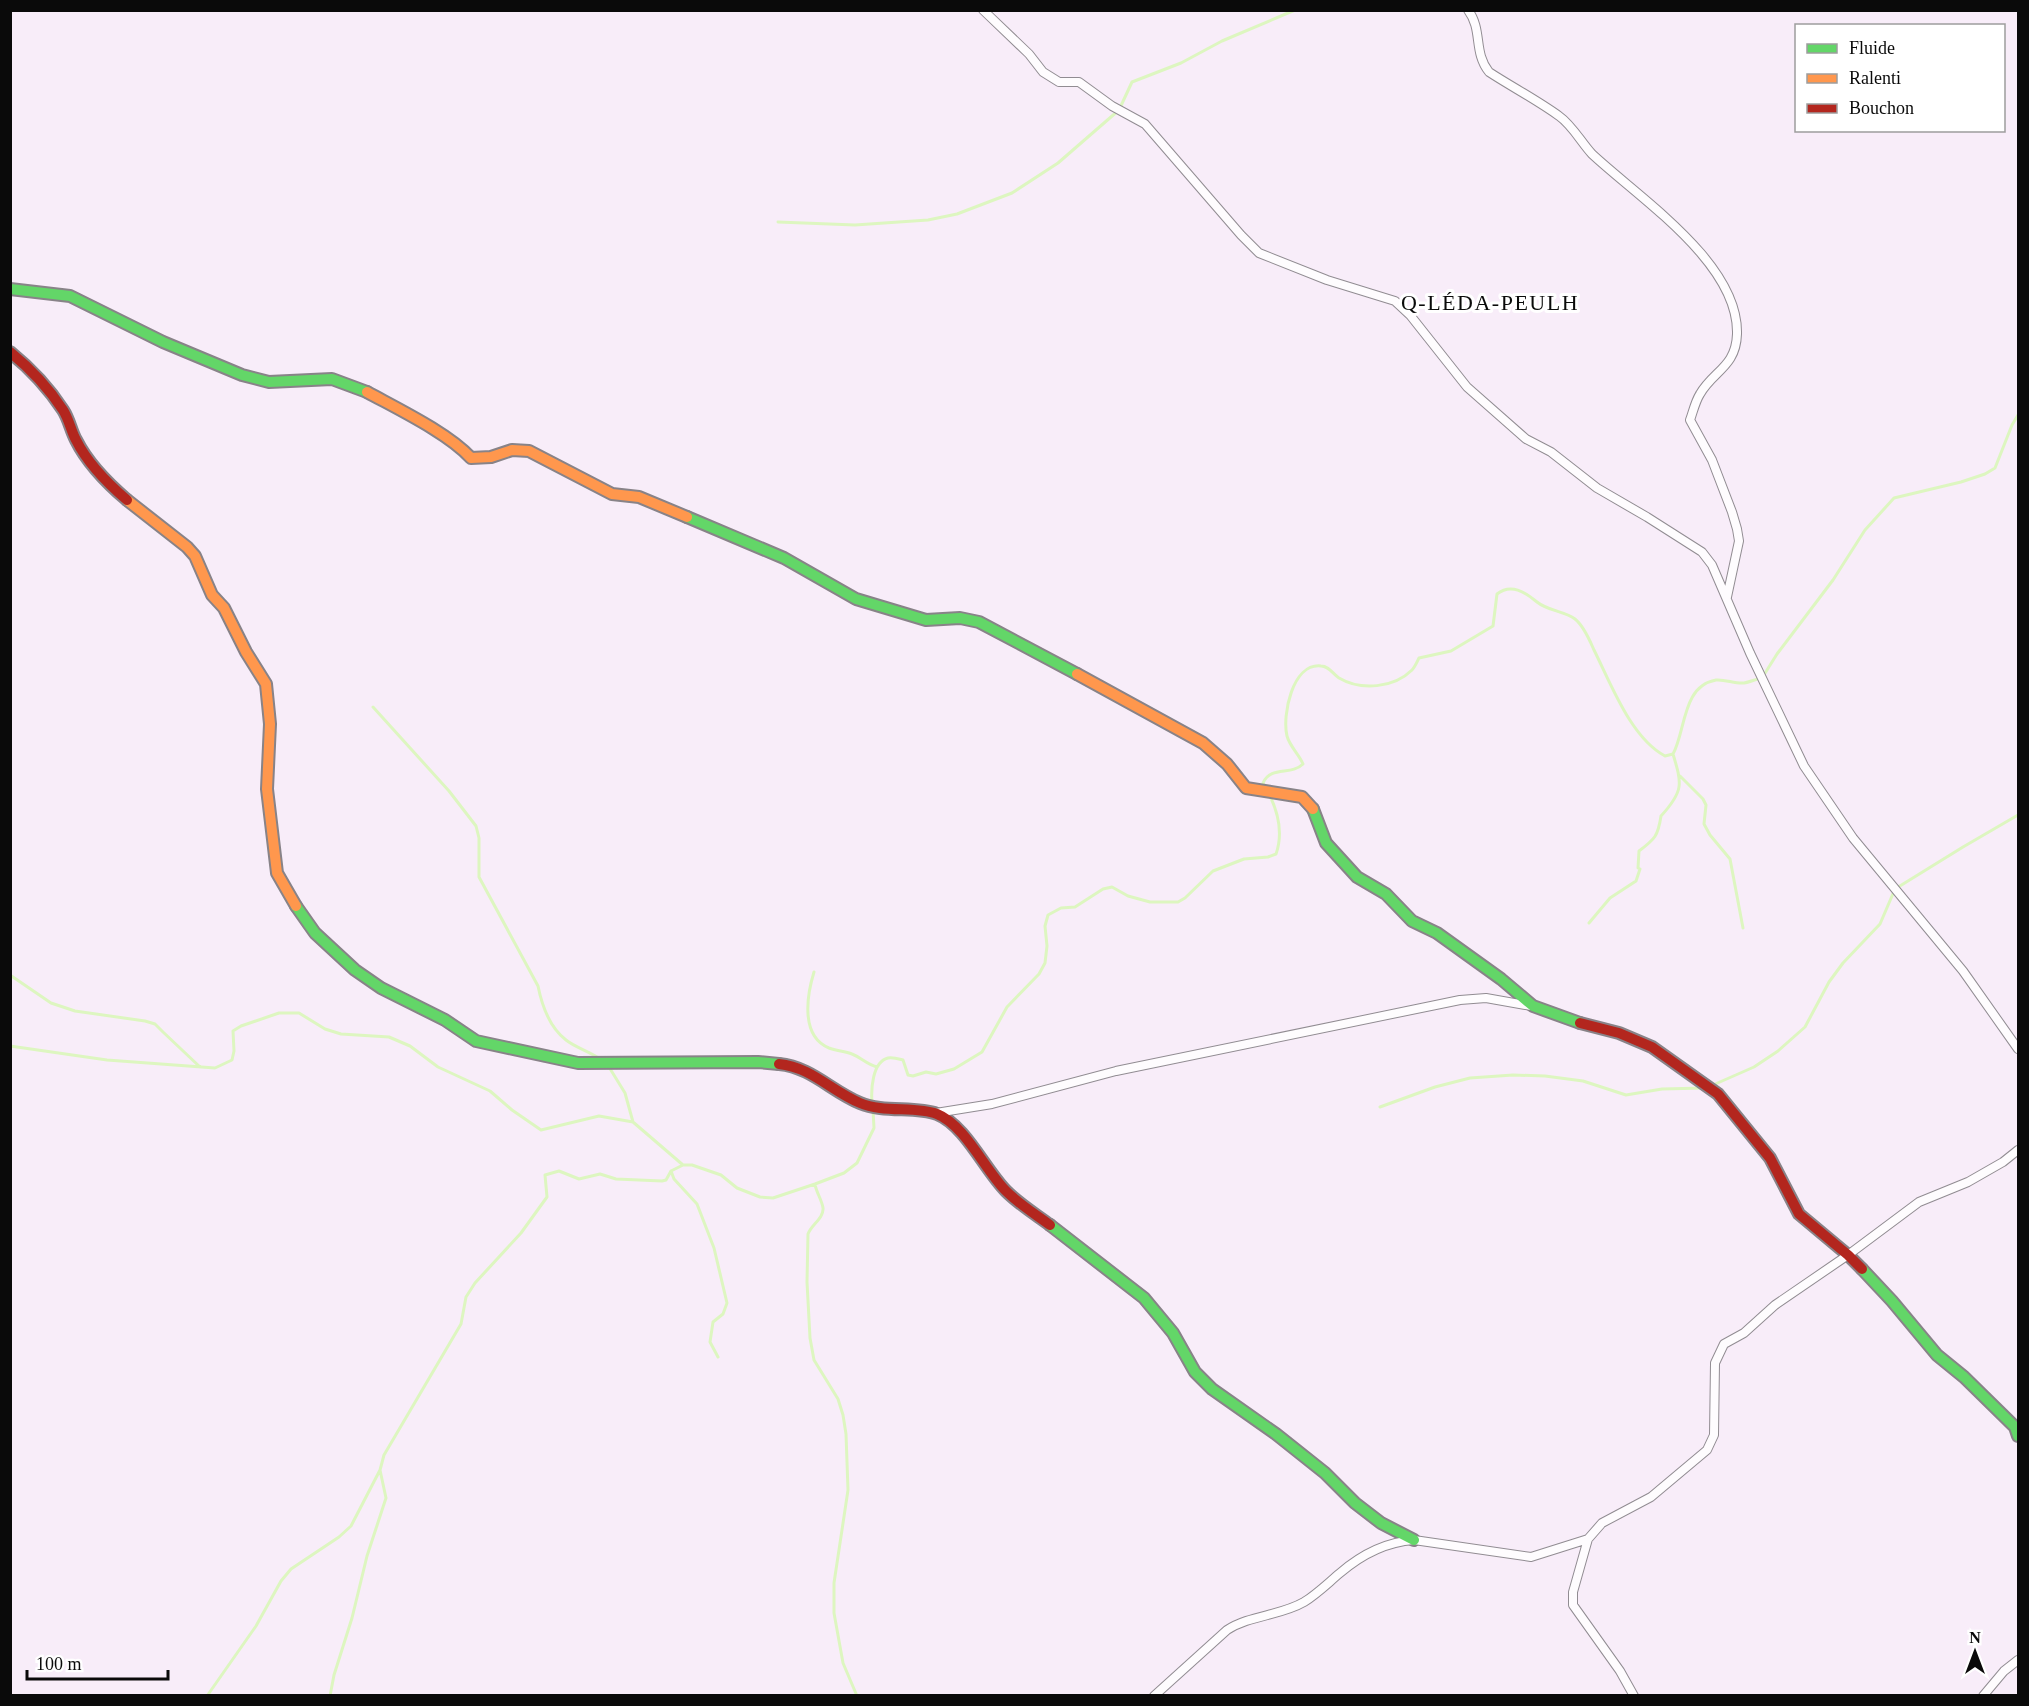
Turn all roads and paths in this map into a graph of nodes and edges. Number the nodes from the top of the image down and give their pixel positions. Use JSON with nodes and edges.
{"nodes":[{"id":1,"x":982,"y":10,"type":"edge"},
{"id":2,"x":1468,"y":10,"type":"edge"},
{"id":3,"x":10,"y":289,"type":"edge"},
{"id":4,"x":10,"y":352,"type":"edge"},
{"id":5,"x":1727,"y":597,"type":"junction"},
{"id":6,"x":1533,"y":1006,"type":"junction"},
{"id":7,"x":2019,"y":1049,"type":"edge"},
{"id":8,"x":935,"y":1113,"type":"junction"},
{"id":9,"x":2019,"y":1150,"type":"edge"},
{"id":10,"x":1848,"y":1255,"type":"junction"},
{"id":11,"x":2019,"y":1436,"type":"edge"},
{"id":12,"x":1588,"y":1539,"type":"junction"},
{"id":13,"x":1414,"y":1540,"type":"junction"},
{"id":14,"x":2019,"y":1660,"type":"edge"},
{"id":15,"x":1154,"y":1695,"type":"edge"},
{"id":16,"x":1634,"y":1695,"type":"edge"},
{"id":17,"x":1983,"y":1695,"type":"edge"}],
"edges":[{"from":1,"to":5,"type":"street"},
{"from":2,"to":5,"type":"street"},
{"from":3,"to":6,"type":"street"},
{"from":4,"to":8,"type":"street"},
{"from":5,"to":7,"type":"street"},
{"from":6,"to":8,"type":"street"},
{"from":6,"to":10,"type":"street"},
{"from":8,"to":13,"type":"street"},
{"from":9,"to":10,"type":"street"},
{"from":10,"to":11,"type":"street"},
{"from":10,"to":12,"type":"street"},
{"from":12,"to":13,"type":"street"},
{"from":12,"to":16,"type":"street"},
{"from":13,"to":15,"type":"street"},
{"from":14,"to":17,"type":"street"}]}
